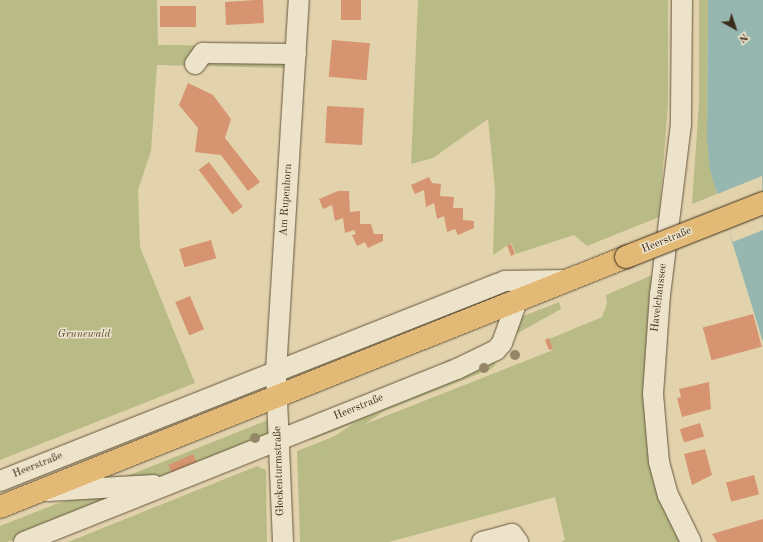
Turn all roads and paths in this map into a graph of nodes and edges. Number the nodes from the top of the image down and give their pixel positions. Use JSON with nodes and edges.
{"nodes":[{"id":1,"x":299,"y":0,"type":"edge"},
{"id":2,"x":682,"y":0,"type":"edge"},
{"id":3,"x":296,"y":54,"type":"junction"},
{"id":4,"x":195,"y":64,"type":"dead end"},
{"id":5,"x":763,"y":203,"type":"edge"},
{"id":6,"x":570,"y":280,"type":"junction"},
{"id":7,"x":517,"y":301,"type":"junction"},
{"id":8,"x":276,"y":372,"type":"junction"},
{"id":9,"x":278,"y":399,"type":"junction"},
{"id":10,"x":191,"y":432,"type":"junction"},
{"id":11,"x":280,"y":440,"type":"junction"},
{"id":12,"x":0,"y":481,"type":"edge"},
{"id":13,"x":171,"y":484,"type":"junction"},
{"id":14,"x":40,"y":491,"type":"junction"},
{"id":15,"x":0,"y":507,"type":"edge"},
{"id":16,"x":24,"y":542,"type":"edge"},
{"id":17,"x":283,"y":542,"type":"edge"},
{"id":18,"x":482,"y":542,"type":"edge"},
{"id":19,"x":518,"y":542,"type":"edge"},
{"id":20,"x":690,"y":542,"type":"edge"}],
"edges":[{"from":1,"to":3,"type":"street","name":"Am Rupenhorn"},
{"from":2,"to":20,"type":"street","name":"Havelchaussee"},
{"from":3,"to":4,"type":"street"},
{"from":3,"to":8,"type":"street","name":"Am Rupenhorn"},
{"from":5,"to":6,"type":"main road","name":"Heerstraße","bridge":true},
{"from":6,"to":7,"type":"main road","name":"Heerstraße"},
{"from":6,"to":8,"type":"street","name":"Heerstraße"},
{"from":7,"to":9,"type":"main road","name":"Heerstraße"},
{"from":7,"to":11,"type":"street","name":"Heerstraße"},
{"from":8,"to":9,"type":"street","name":"Am Rupenhorn"},
{"from":8,"to":10,"type":"street","name":"Heerstraße"},
{"from":8,"to":12,"type":"street","name":"Heerstraße"},
{"from":9,"to":10,"type":"main road","name":"Heerstraße"},
{"from":9,"to":11,"type":"street","name":"Glockenturmstraße"},
{"from":10,"to":14,"type":"main road","name":"Heerstraße"},
{"from":11,"to":13,"type":"street","name":"Heerstraße"},
{"from":11,"to":17,"type":"street","name":"Glockenturmstraße"},
{"from":13,"to":14,"type":"street","name":"Heerstraße"},
{"from":13,"to":16,"type":"street","name":"Heerstraße"},
{"from":14,"to":15,"type":"main road","name":"Heerstraße"},
{"from":18,"to":19,"type":"street"}]}
